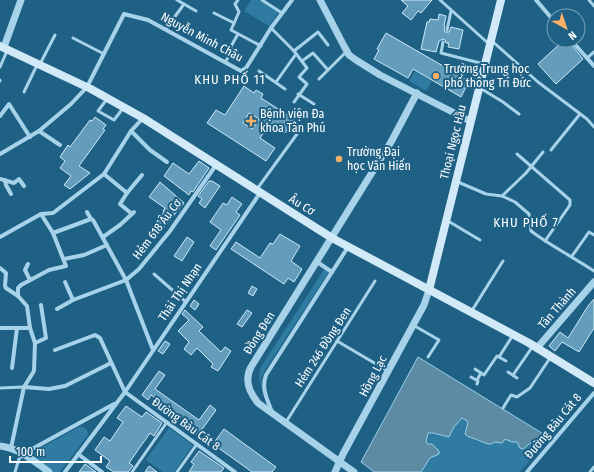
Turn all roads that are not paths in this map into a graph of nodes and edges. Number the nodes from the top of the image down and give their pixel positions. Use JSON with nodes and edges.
{"nodes":[{"id":1,"x":21,"y":0,"type":"edge"},
{"id":2,"x":177,"y":0,"type":"edge"},
{"id":3,"x":238,"y":0,"type":"edge"},
{"id":4,"x":262,"y":0,"type":"edge"},
{"id":5,"x":292,"y":0,"type":"edge"},
{"id":6,"x":320,"y":0,"type":"edge"},
{"id":7,"x":440,"y":0,"type":"edge"},
{"id":8,"x":536,"y":0,"type":"edge"},
{"id":9,"x":589,"y":0,"type":"edge"},
{"id":10,"x":500,"y":1,"type":"edge"},
{"id":11,"x":184,"y":4,"type":"junction"},
{"id":12,"x":594,"y":6,"type":"edge"},
{"id":13,"x":196,"y":11,"type":"dead end"},
{"id":14,"x":451,"y":11,"type":"junction"},
{"id":15,"x":282,"y":12,"type":"junction"},
{"id":16,"x":546,"y":12,"type":"edge"},
{"id":17,"x":214,"y":13,"type":"dead end"},
{"id":18,"x":234,"y":23,"type":"junction"},
{"id":19,"x":271,"y":28,"type":"junction"},
{"id":20,"x":166,"y":29,"type":"junction"},
{"id":21,"x":447,"y":30,"type":"dead end"},
{"id":22,"x":238,"y":34,"type":"junction"},
{"id":23,"x":55,"y":35,"type":"dead end"},
{"id":24,"x":73,"y":38,"type":"dead end"},
{"id":25,"x":444,"y":42,"type":"dead end"},
{"id":26,"x":490,"y":42,"type":"junction"},
{"id":27,"x":328,"y":45,"type":"dead end"},
{"id":28,"x":261,"y":46,"type":"junction"},
{"id":29,"x":4,"y":47,"type":"edge"},
{"id":30,"x":578,"y":48,"type":"edge"},
{"id":31,"x":347,"y":51,"type":"junction"},
{"id":32,"x":295,"y":52,"type":"junction"},
{"id":33,"x":594,"y":52,"type":"edge"},
{"id":34,"x":104,"y":54,"type":"junction"},
{"id":35,"x":587,"y":58,"type":"junction"},
{"id":36,"x":302,"y":61,"type":"junction"},
{"id":37,"x":225,"y":62,"type":"junction"},
{"id":38,"x":39,"y":64,"type":"junction"},
{"id":39,"x":485,"y":64,"type":"junction"},
{"id":40,"x":594,"y":66,"type":"edge"},
{"id":41,"x":0,"y":67,"type":"edge"},
{"id":42,"x":328,"y":70,"type":"junction"},
{"id":43,"x":259,"y":72,"type":"dead end"},
{"id":44,"x":319,"y":79,"type":"dead end"},
{"id":45,"x":276,"y":82,"type":"junction"},
{"id":46,"x":87,"y":87,"type":"junction"},
{"id":47,"x":479,"y":87,"type":"junction"},
{"id":48,"x":285,"y":89,"type":"dead end"},
{"id":49,"x":24,"y":92,"type":"dead end"},
{"id":50,"x":417,"y":93,"type":"junction"},
{"id":51,"x":298,"y":94,"type":"junction"},
{"id":52,"x":108,"y":98,"type":"junction"},
{"id":53,"x":294,"y":102,"type":"dead end"},
{"id":54,"x":314,"y":104,"type":"dead end"},
{"id":55,"x":124,"y":107,"type":"junction"},
{"id":56,"x":519,"y":114,"type":"dead end"},
{"id":57,"x":580,"y":114,"type":"junction"},
{"id":58,"x":0,"y":116,"type":"edge"},
{"id":59,"x":143,"y":118,"type":"junction"},
{"id":60,"x":470,"y":120,"type":"junction"},
{"id":61,"x":594,"y":127,"type":"edge"},
{"id":62,"x":39,"y":131,"type":"junction"},
{"id":63,"x":131,"y":131,"type":"junction"},
{"id":64,"x":297,"y":134,"type":"dead end"},
{"id":65,"x":30,"y":137,"type":"junction"},
{"id":66,"x":60,"y":146,"type":"dead end"},
{"id":67,"x":550,"y":150,"type":"dead end"},
{"id":68,"x":542,"y":152,"type":"dead end"},
{"id":69,"x":0,"y":154,"type":"edge"},
{"id":70,"x":516,"y":154,"type":"dead end"},
{"id":71,"x":168,"y":162,"type":"dead end"},
{"id":72,"x":216,"y":165,"type":"junction"},
{"id":73,"x":532,"y":166,"type":"junction"},
{"id":74,"x":104,"y":174,"type":"junction"},
{"id":75,"x":142,"y":175,"type":"dead end"},
{"id":76,"x":0,"y":179,"type":"edge"},
{"id":77,"x":5,"y":180,"type":"junction"},
{"id":78,"x":456,"y":181,"type":"junction"},
{"id":79,"x":24,"y":186,"type":"dead end"},
{"id":80,"x":258,"y":191,"type":"junction"},
{"id":81,"x":127,"y":193,"type":"junction"},
{"id":82,"x":11,"y":194,"type":"dead end"},
{"id":83,"x":502,"y":196,"type":"junction"},
{"id":84,"x":86,"y":212,"type":"dead end"},
{"id":85,"x":41,"y":214,"type":"junction"},
{"id":86,"x":91,"y":219,"type":"junction"},
{"id":87,"x":446,"y":220,"type":"junction"},
{"id":88,"x":53,"y":233,"type":"junction"},
{"id":89,"x":594,"y":235,"type":"edge"},
{"id":90,"x":0,"y":237,"type":"edge"},
{"id":91,"x":102,"y":237,"type":"junction"},
{"id":92,"x":332,"y":238,"type":"junction"},
{"id":93,"x":480,"y":240,"type":"dead end"},
{"id":94,"x":545,"y":241,"type":"junction"},
{"id":95,"x":107,"y":245,"type":"junction"},
{"id":96,"x":348,"y":246,"type":"junction"},
{"id":97,"x":572,"y":256,"type":"junction"},
{"id":98,"x":64,"y":259,"type":"junction"},
{"id":99,"x":503,"y":261,"type":"dead end"},
{"id":100,"x":317,"y":262,"type":"junction"},
{"id":101,"x":28,"y":264,"type":"dead end"},
{"id":102,"x":0,"y":268,"type":"edge"},
{"id":103,"x":332,"y":272,"type":"junction"},
{"id":104,"x":594,"y":272,"type":"edge"},
{"id":105,"x":154,"y":274,"type":"dead end"},
{"id":106,"x":30,"y":280,"type":"junction"},
{"id":107,"x":126,"y":280,"type":"junction"},
{"id":108,"x":375,"y":281,"type":"dead end"},
{"id":109,"x":65,"y":282,"type":"dead end"},
{"id":110,"x":594,"y":282,"type":"edge"},
{"id":111,"x":429,"y":290,"type":"junction"},
{"id":112,"x":18,"y":296,"type":"junction"},
{"id":113,"x":74,"y":300,"type":"junction"},
{"id":114,"x":186,"y":302,"type":"junction"},
{"id":115,"x":41,"y":305,"type":"dead end"},
{"id":116,"x":57,"y":309,"type":"dead end"},
{"id":117,"x":471,"y":312,"type":"junction"},
{"id":118,"x":413,"y":325,"type":"junction"},
{"id":119,"x":0,"y":328,"type":"edge"},
{"id":120,"x":17,"y":328,"type":"junction"},
{"id":121,"x":30,"y":328,"type":"junction"},
{"id":122,"x":513,"y":335,"type":"junction"},
{"id":123,"x":337,"y":341,"type":"junction"},
{"id":124,"x":35,"y":343,"type":"junction"},
{"id":125,"x":535,"y":347,"type":"junction"},
{"id":126,"x":55,"y":350,"type":"dead end"},
{"id":127,"x":153,"y":350,"type":"junction"},
{"id":128,"x":551,"y":356,"type":"junction"},
{"id":129,"x":428,"y":357,"type":"dead end"},
{"id":130,"x":499,"y":357,"type":"junction"},
{"id":131,"x":506,"y":361,"type":"dead end"},
{"id":132,"x":111,"y":363,"type":"junction"},
{"id":133,"x":12,"y":368,"type":"dead end"},
{"id":134,"x":475,"y":369,"type":"dead end"},
{"id":135,"x":388,"y":371,"type":"junction"},
{"id":136,"x":508,"y":372,"type":"dead end"},
{"id":137,"x":481,"y":373,"type":"junction"},
{"id":138,"x":513,"y":375,"type":"junction"},
{"id":139,"x":471,"y":377,"type":"dead end"},
{"id":140,"x":517,"y":378,"type":"dead end"},
{"id":141,"x":594,"y":383,"type":"edge"},
{"id":142,"x":24,"y":387,"type":"junction"},
{"id":143,"x":0,"y":388,"type":"edge"},
{"id":144,"x":125,"y":392,"type":"junction"},
{"id":145,"x":594,"y":393,"type":"edge"},
{"id":146,"x":117,"y":403,"type":"junction"},
{"id":147,"x":503,"y":408,"type":"dead end"},
{"id":148,"x":273,"y":414,"type":"junction"},
{"id":149,"x":167,"y":422,"type":"junction"},
{"id":150,"x":285,"y":423,"type":"junction"},
{"id":151,"x":197,"y":444,"type":"junction"},
{"id":152,"x":0,"y":446,"type":"edge"},
{"id":153,"x":11,"y":448,"type":"junction"},
{"id":154,"x":23,"y":454,"type":"junction"},
{"id":155,"x":78,"y":454,"type":"junction"},
{"id":156,"x":340,"y":462,"type":"junction"},
{"id":157,"x":594,"y":466,"type":"edge"},
{"id":158,"x":233,"y":471,"type":"edge"},
{"id":159,"x":15,"y":472,"type":"edge"},
{"id":160,"x":49,"y":472,"type":"edge"},
{"id":161,"x":65,"y":472,"type":"edge"},
{"id":162,"x":102,"y":472,"type":"edge"},
{"id":163,"x":132,"y":472,"type":"edge"},
{"id":164,"x":177,"y":472,"type":"edge"},
{"id":165,"x":335,"y":472,"type":"edge"},
{"id":166,"x":354,"y":472,"type":"edge"},
{"id":167,"x":527,"y":472,"type":"edge"},
{"id":168,"x":590,"y":472,"type":"edge"}],
"edges":[{"from":1,"to":29,"type":"street"},
{"from":2,"to":11,"type":"lane"},
{"from":3,"to":18,"type":"lane"},
{"from":4,"to":15,"type":"lane"},
{"from":5,"to":15,"type":"street","name":"Nguyễn Minh Châu"},
{"from":6,"to":31,"type":"street"},
{"from":7,"to":14,"type":"lane"},
{"from":8,"to":16,"type":"street"},
{"from":9,"to":12,"type":"lane"},
{"from":10,"to":26,"type":"main road","name":"Thoại Ngọc Hầu"},
{"from":11,"to":13,"type":"lane"},
{"from":11,"to":20,"type":"lane"},
{"from":14,"to":21,"type":"lane"},
{"from":14,"to":26,"type":"lane"},
{"from":15,"to":19,"type":"street","name":"Nguyễn Minh Châu"},
{"from":17,"to":18,"type":"lane"},
{"from":18,"to":22,"type":"lane"},
{"from":19,"to":28,"type":"street","name":"Nguyễn Minh Châu"},
{"from":19,"to":32,"type":"lane"},
{"from":20,"to":34,"type":"street","name":"Nguyễn Minh Châu"},
{"from":20,"to":37,"type":"street","name":"Nguyễn Minh Châu"},
{"from":22,"to":28,"type":"lane"},
{"from":22,"to":37,"type":"lane"},
{"from":23,"to":38,"type":"lane"},
{"from":24,"to":34,"type":"lane"},
{"from":25,"to":39,"type":"lane"},
{"from":26,"to":39,"type":"main road","name":"Thoại Ngọc Hầu"},
{"from":26,"to":57,"type":"lane"},
{"from":27,"to":32,"type":"lane"},
{"from":28,"to":37,"type":"street","name":"Nguyễn Minh Châu"},
{"from":29,"to":38,"type":"main road","name":"Âu Cơ"},
{"from":29,"to":41,"type":"lane"},
{"from":30,"to":35,"type":"street"},
{"from":31,"to":42,"type":"lane"},
{"from":31,"to":50,"type":"street"},
{"from":32,"to":36,"type":"lane"},
{"from":32,"to":45,"type":"lane"},
{"from":33,"to":35,"type":"lane"},
{"from":34,"to":46,"type":"street","name":"Nguyễn Minh Châu"},
{"from":35,"to":40,"type":"street"},
{"from":36,"to":42,"type":"lane"},
{"from":36,"to":51,"type":"lane"},
{"from":38,"to":46,"type":"main road","name":"Âu Cơ"},
{"from":38,"to":49,"type":"lane"},
{"from":39,"to":47,"type":"main road","name":"Thoại Ngọc Hầu"},
{"from":42,"to":44,"type":"lane"},
{"from":43,"to":45,"type":"lane"},
{"from":45,"to":48,"type":"lane"},
{"from":46,"to":52,"type":"main road","name":"Âu Cơ"},
{"from":46,"to":62,"type":"street","name":"Nguyễn Minh Châu"},
{"from":47,"to":56,"type":"lane"},
{"from":47,"to":60,"type":"main road","name":"Thoại Ngọc Hầu"},
{"from":50,"to":60,"type":"street"},
{"from":50,"to":92,"type":"street","name":"Đồng Đen"},
{"from":51,"to":53,"type":"lane"},
{"from":51,"to":54,"type":"lane"},
{"from":52,"to":55,"type":"main road","name":"Âu Cơ"},
{"from":52,"to":55,"type":"lane"},
{"from":55,"to":59,"type":"main road","name":"Âu Cơ"},
{"from":57,"to":61,"type":"lane"},
{"from":57,"to":67,"type":"lane"},
{"from":58,"to":65,"type":"street"},
{"from":59,"to":63,"type":"street"},
{"from":59,"to":72,"type":"main road","name":"Âu Cơ"},
{"from":60,"to":78,"type":"main road","name":"Thoại Ngọc Hầu"},
{"from":62,"to":65,"type":"street","name":"Nguyễn Minh Châu"},
{"from":62,"to":66,"type":"street"},
{"from":63,"to":71,"type":"street"},
{"from":63,"to":74,"type":"street"},
{"from":64,"to":80,"type":"lane"},
{"from":65,"to":69,"type":"street","name":"Nguyễn Minh Châu"},
{"from":68,"to":73,"type":"lane"},
{"from":70,"to":73,"type":"lane"},
{"from":72,"to":80,"type":"main road","name":"Âu Cơ"},
{"from":72,"to":107,"type":"street","name":"Hẻm 618 Âu Cơ"},
{"from":73,"to":83,"type":"lane"},
{"from":73,"to":94,"type":"lane"},
{"from":74,"to":81,"type":"street"},
{"from":74,"to":85,"type":"street"},
{"from":75,"to":81,"type":"street"},
{"from":76,"to":77,"type":"street"},
{"from":77,"to":79,"type":"street"},
{"from":77,"to":82,"type":"street"},
{"from":78,"to":83,"type":"lane"},
{"from":78,"to":87,"type":"main road","name":"Thoại Ngọc Hầu"},
{"from":80,"to":92,"type":"main road","name":"Âu Cơ"},
{"from":80,"to":114,"type":"street","name":"Thái Thị Nhạn"},
{"from":81,"to":91,"type":"street"},
{"from":83,"to":94,"type":"lane"},
{"from":84,"to":86,"type":"street"},
{"from":85,"to":88,"type":"street"},
{"from":85,"to":90,"type":"street"},
{"from":86,"to":88,"type":"street"},
{"from":86,"to":91,"type":"street"},
{"from":87,"to":93,"type":"lane"},
{"from":87,"to":111,"type":"main road","name":"Thoại Ngọc Hầu"},
{"from":88,"to":98,"type":"street"},
{"from":89,"to":97,"type":"lane"},
{"from":91,"to":95,"type":"street"},
{"from":92,"to":96,"type":"main road","name":"Âu Cơ"},
{"from":92,"to":100,"type":"street","name":"Đồng Đen"},
{"from":94,"to":97,"type":"lane"},
{"from":95,"to":98,"type":"street"},
{"from":95,"to":107,"type":"street"},
{"from":96,"to":103,"type":"street"},
{"from":96,"to":111,"type":"main road","name":"Âu Cơ"},
{"from":97,"to":104,"type":"lane"},
{"from":98,"to":106,"type":"street"},
{"from":99,"to":117,"type":"lane"},
{"from":100,"to":103,"type":"street"},
{"from":100,"to":148,"type":"street","name":"Đồng Đen"},
{"from":101,"to":106,"type":"street"},
{"from":102,"to":112,"type":"street"},
{"from":103,"to":148,"type":"street"},
{"from":105,"to":114,"type":"lane"},
{"from":106,"to":112,"type":"street"},
{"from":107,"to":113,"type":"street","name":"Hẻm 618 Âu Cơ"},
{"from":107,"to":127,"type":"street"},
{"from":108,"to":123,"type":"lane","name":"Hẻm 246 Đồng Đen"},
{"from":109,"to":113,"type":"street"},
{"from":110,"to":125,"type":"street","name":"Tân Thành"},
{"from":111,"to":117,"type":"main road","name":"Âu Cơ"},
{"from":111,"to":118,"type":"street","name":"Hồng Lạc"},
{"from":112,"to":121,"type":"street"},
{"from":113,"to":116,"type":"street","name":"Hẻm 618 Âu Cơ"},
{"from":114,"to":127,"type":"street","name":"Thái Thị Nhạn"},
{"from":115,"to":124,"type":"street"},
{"from":117,"to":122,"type":"main road","name":"Âu Cơ"},
{"from":118,"to":129,"type":"lane"},
{"from":118,"to":135,"type":"street","name":"Hồng Lạc"},
{"from":119,"to":120,"type":"street"},
{"from":120,"to":121,"type":"street"},
{"from":120,"to":133,"type":"street"},
{"from":121,"to":124,"type":"street"},
{"from":122,"to":125,"type":"main road","name":"Âu Cơ"},
{"from":122,"to":130,"type":"lane"},
{"from":123,"to":135,"type":"lane"},
{"from":123,"to":150,"type":"lane","name":"Hẻm 246 Đồng Đen"},
{"from":124,"to":142,"type":"street"},
{"from":125,"to":128,"type":"main road","name":"Âu Cơ"},
{"from":125,"to":138,"type":"lane"},
{"from":126,"to":132,"type":"street"},
{"from":127,"to":144,"type":"street","name":"Thái Thị Nhạn"},
{"from":128,"to":141,"type":"main road","name":"Âu Cơ"},
{"from":128,"to":147,"type":"lane"},
{"from":130,"to":131,"type":"lane"},
{"from":130,"to":137,"type":"lane"},
{"from":132,"to":142,"type":"street"},
{"from":132,"to":144,"type":"street"},
{"from":134,"to":137,"type":"lane"},
{"from":135,"to":156,"type":"street","name":"Hồng Lạc"},
{"from":136,"to":138,"type":"lane"},
{"from":137,"to":139,"type":"lane"},
{"from":138,"to":140,"type":"lane"},
{"from":142,"to":143,"type":"lane"},
{"from":142,"to":153,"type":"street"},
{"from":144,"to":146,"type":"street","name":"Thái Thị Nhạn"},
{"from":144,"to":149,"type":"street","name":"Đường Bàu Cát 8"},
{"from":145,"to":167,"type":"street","name":"Đường Bàu Cát 8"},
{"from":146,"to":154,"type":"street","name":"Thái Thị Nhạn"},
{"from":146,"to":155,"type":"street","name":"Thái Thị Nhạn"},
{"from":148,"to":150,"type":"street","name":"Đồng Đen"},
{"from":149,"to":151,"type":"street","name":"Đường Bàu Cát 8"},
{"from":149,"to":163,"type":"lane"},
{"from":150,"to":156,"type":"street","name":"Đồng Đen"},
{"from":151,"to":158,"type":"street","name":"Đường Bàu Cát 8"},
{"from":151,"to":164,"type":"lane"},
{"from":152,"to":153,"type":"street"},
{"from":153,"to":154,"type":"street"},
{"from":154,"to":159,"type":"lane"},
{"from":154,"to":160,"type":"street"},
{"from":155,"to":161,"type":"street","name":"Thái Thị Nhạn"},
{"from":155,"to":162,"type":"street"},
{"from":156,"to":165,"type":"street","name":"Hồng Lạc"},
{"from":156,"to":166,"type":"street","name":"Đồng Đen"},
{"from":157,"to":168,"type":"lane"}]}
